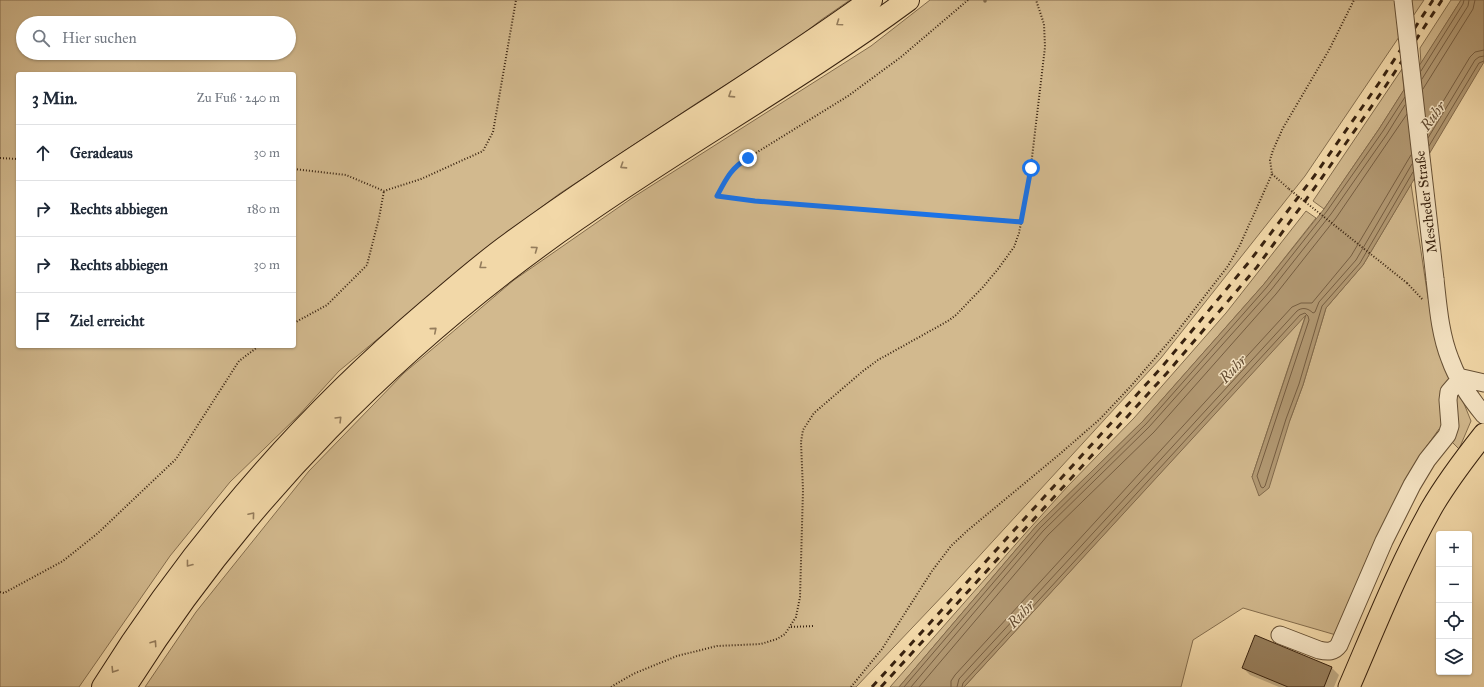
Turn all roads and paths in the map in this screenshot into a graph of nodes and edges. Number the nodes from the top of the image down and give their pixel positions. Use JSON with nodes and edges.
{"nodes":[{"id":1,"x":516,"y":0,"type":"edge"},
{"id":2,"x":871,"y":0,"type":"edge"},
{"id":3,"x":908,"y":0,"type":"edge"},
{"id":4,"x":968,"y":0,"type":"edge"},
{"id":5,"x":1036,"y":0,"type":"edge"},
{"id":6,"x":1354,"y":0,"type":"edge"},
{"id":7,"x":1403,"y":0,"type":"edge"},
{"id":8,"x":0,"y":158,"type":"edge"},
{"id":9,"x":16,"y":158,"type":"edge"},
{"id":10,"x":296,"y":169,"type":"edge"},
{"id":11,"x":1272,"y":174,"type":"junction"},
{"id":12,"x":384,"y":191,"type":"junction"},
{"id":13,"x":1021,"y":222,"type":"junction"},
{"id":14,"x":1407,"y":283,"type":"dead end"},
{"id":15,"x":296,"y":322,"type":"edge"},
{"id":16,"x":256,"y":348,"type":"edge"},
{"id":17,"x":1460,"y":379,"type":"junction"},
{"id":18,"x":1484,"y":383,"type":"edge"},
{"id":19,"x":1484,"y":415,"type":"edge"},
{"id":20,"x":1484,"y":434,"type":"edge"},
{"id":21,"x":220,"y":539,"type":"junction"},
{"id":22,"x":0,"y":592,"type":"edge"},
{"id":23,"x":814,"y":626,"type":"dead end"},
{"id":24,"x":791,"y":627,"type":"junction"},
{"id":25,"x":1280,"y":635,"type":"dead end"},
{"id":26,"x":103,"y":687,"type":"edge"},
{"id":27,"x":124,"y":687,"type":"edge"},
{"id":28,"x":611,"y":687,"type":"edge"},
{"id":29,"x":851,"y":687,"type":"edge"},
{"id":30,"x":1349,"y":687,"type":"edge"}],
"edges":[{"from":1,"to":12,"type":"path"},
{"from":2,"to":21,"type":"highway","one_way":true},
{"from":21,"to":3,"type":"highway","one_way":true},
{"from":4,"to":13,"type":"path"},
{"from":5,"to":13,"type":"path"},
{"from":6,"to":11,"type":"path"},
{"from":7,"to":17,"type":"street","name":"Mescheder Straße","bridge":true},
{"from":8,"to":9,"type":"path"},
{"from":10,"to":12,"type":"path"},
{"from":11,"to":14,"type":"path","bridge":true},
{"from":11,"to":29,"type":"path"},
{"from":12,"to":15,"type":"path"},
{"from":13,"to":24,"type":"path"},
{"from":16,"to":22,"type":"path"},
{"from":17,"to":18,"type":"street"},
{"from":17,"to":19,"type":"street","name":"Mescheder Straße"},
{"from":17,"to":25,"type":"street"},
{"from":20,"to":30,"type":"main road"},
{"from":21,"to":26,"type":"highway","one_way":true},
{"from":27,"to":21,"type":"highway","one_way":true},
{"from":23,"to":24,"type":"path"},
{"from":24,"to":28,"type":"path"}]}
